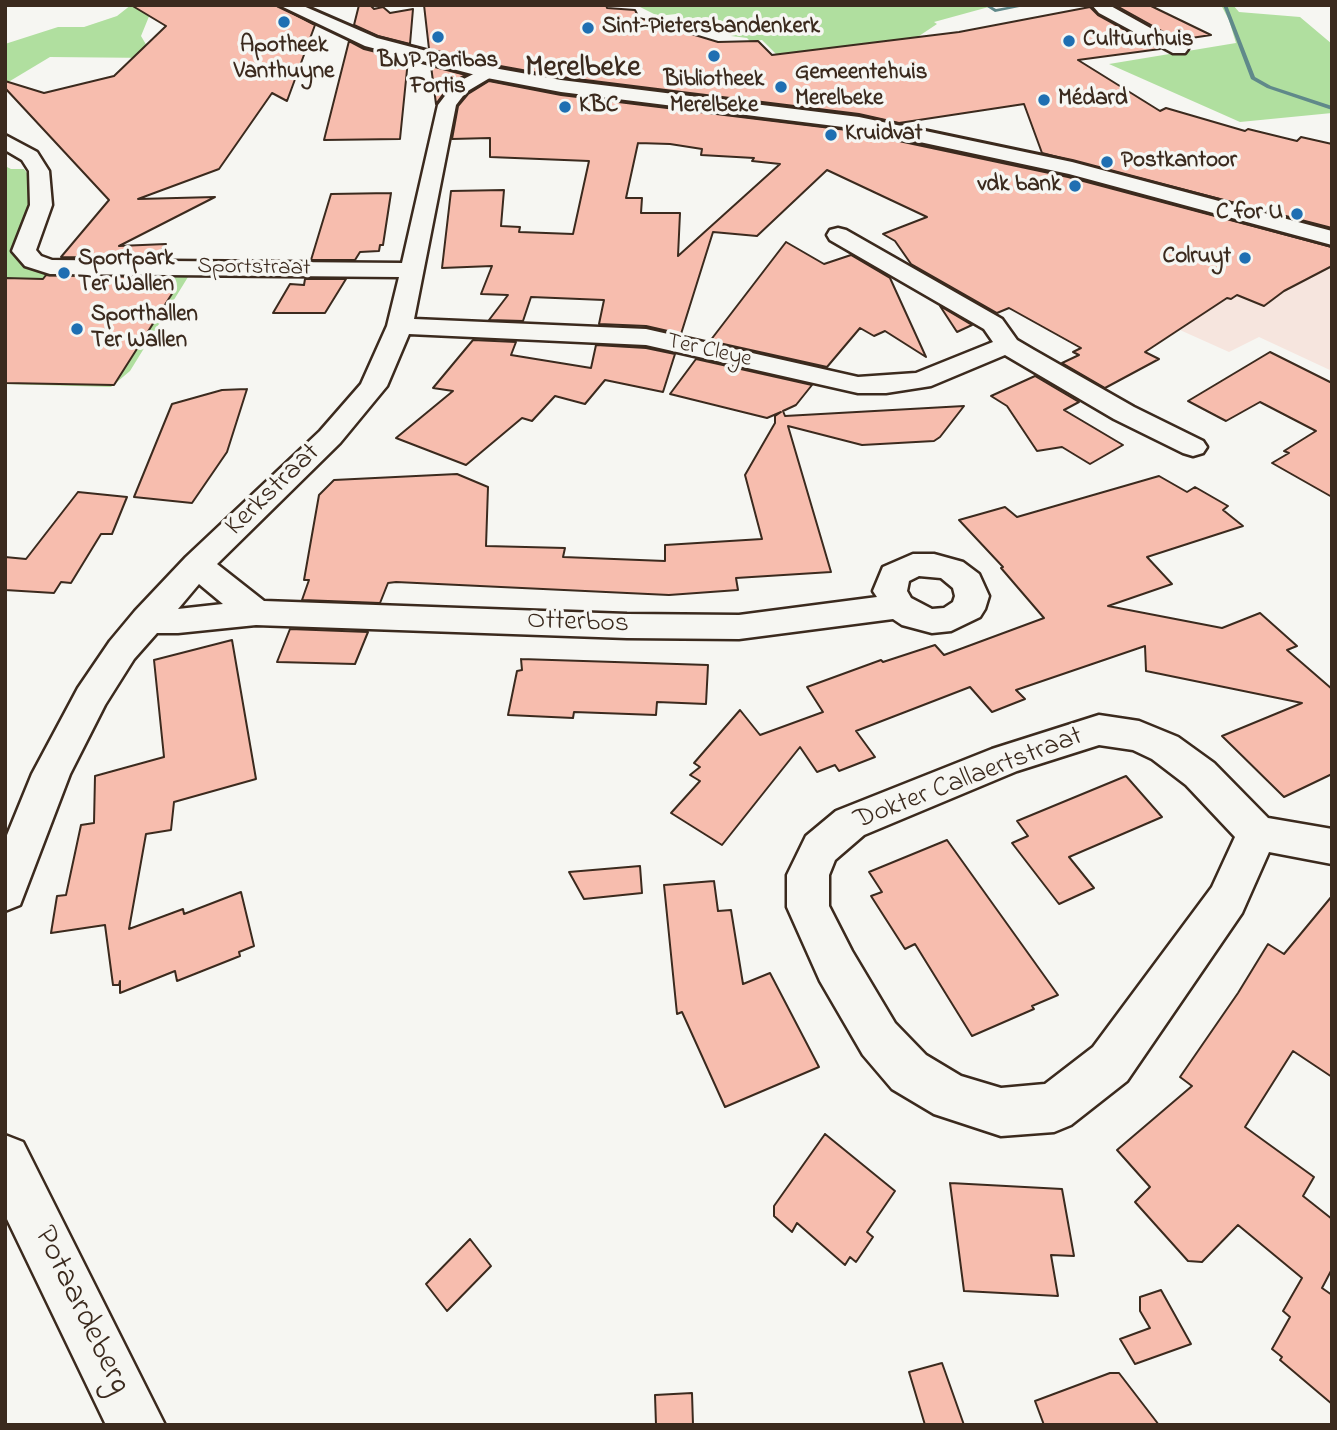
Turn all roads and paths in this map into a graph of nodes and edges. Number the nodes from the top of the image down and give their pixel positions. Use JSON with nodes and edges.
{"nodes":[{"id":1,"x":287,"y":5,"type":"edge"},
{"id":2,"x":1100,"y":5,"type":"edge"},
{"id":3,"x":1180,"y":49,"type":"dead end"},
{"id":4,"x":487,"y":72,"type":"junction"},
{"id":5,"x":5,"y":141,"type":"edge"},
{"id":6,"x":838,"y":235,"type":"dead end"},
{"id":7,"x":1332,"y":238,"type":"edge"},
{"id":8,"x":411,"y":270,"type":"junction"},
{"id":9,"x":400,"y":326,"type":"junction"},
{"id":10,"x":1008,"y":345,"type":"junction"},
{"id":11,"x":1193,"y":447,"type":"dead end"},
{"id":12,"x":197,"y":565,"type":"junction"},
{"id":13,"x":899,"y":606,"type":"dead end"},
{"id":14,"x":256,"y":613,"type":"junction"},
{"id":15,"x":147,"y":620,"type":"junction"},
{"id":16,"x":1257,"y":833,"type":"junction"},
{"id":17,"x":1332,"y":847,"type":"edge"},
{"id":18,"x":5,"y":892,"type":"edge"},
{"id":19,"x":5,"y":1160,"type":"edge"},
{"id":20,"x":136,"y":1425,"type":"edge"}],
"edges":[{"from":1,"to":4,"type":"main road"},
{"from":2,"to":3,"type":"street"},
{"from":4,"to":7,"type":"main road"},
{"from":4,"to":8,"type":"street","name":"Kerkstraat"},
{"from":5,"to":8,"type":"street","name":"Sportstraat"},
{"from":6,"to":10,"type":"street"},
{"from":8,"to":9,"type":"street","name":"Kerkstraat"},
{"from":9,"to":10,"type":"street","name":"Ter Cleye"},
{"from":9,"to":12,"type":"street","name":"Kerkstraat"},
{"from":10,"to":11,"type":"street"},
{"from":12,"to":14,"type":"street"},
{"from":12,"to":15,"type":"street","name":"Kerkstraat"},
{"from":13,"to":14,"type":"street","name":"Otterbos"},
{"from":14,"to":15,"type":"street","name":"Otterbos"},
{"from":15,"to":18,"type":"street","name":"Kerkstraat"},
{"from":16,"to":16,"type":"street","name":"Dokter Callaertstraat"},
{"from":16,"to":17,"type":"street"},
{"from":19,"to":20,"type":"street","name":"Potaardeberg"}]}
